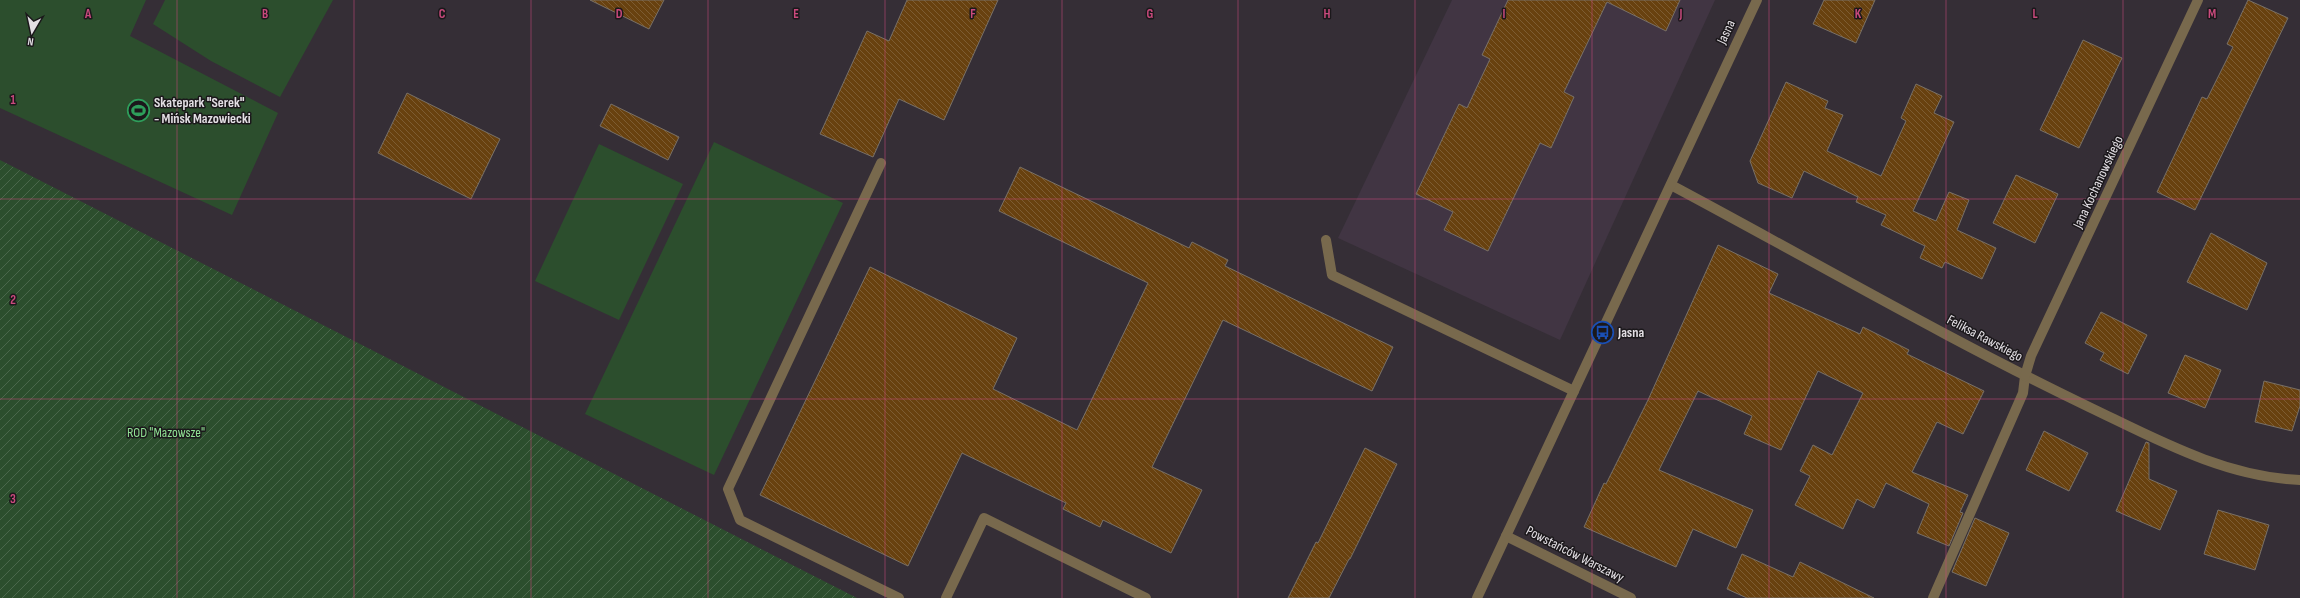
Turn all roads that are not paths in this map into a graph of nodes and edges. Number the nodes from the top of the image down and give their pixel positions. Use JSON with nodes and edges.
{"nodes":[{"id":1,"x":1757,"y":0,"type":"edge"},
{"id":2,"x":2198,"y":0,"type":"edge"},
{"id":3,"x":881,"y":163,"type":"dead end"},
{"id":4,"x":1671,"y":185,"type":"junction"},
{"id":5,"x":1326,"y":240,"type":"dead end"},
{"id":6,"x":2025,"y":376,"type":"junction"},
{"id":7,"x":1574,"y":391,"type":"junction"},
{"id":8,"x":2300,"y":480,"type":"edge"},
{"id":9,"x":1506,"y":536,"type":"junction"},
{"id":10,"x":899,"y":598,"type":"edge"},
{"id":11,"x":946,"y":598,"type":"edge"},
{"id":12,"x":1146,"y":598,"type":"edge"},
{"id":13,"x":1477,"y":598,"type":"edge"},
{"id":14,"x":1631,"y":598,"type":"edge"},
{"id":15,"x":1934,"y":598,"type":"edge"}],
"edges":[{"from":1,"to":4,"type":"street","name":"Jasna"},
{"from":2,"to":6,"type":"street","name":"Jana Kochanowskiego"},
{"from":3,"to":10,"type":"street"},
{"from":4,"to":6,"type":"street","name":"Feliksa Rawskiego"},
{"from":4,"to":7,"type":"street","name":"Jasna"},
{"from":5,"to":7,"type":"street"},
{"from":6,"to":8,"type":"street","name":"Feliksa Rawskiego"},
{"from":6,"to":15,"type":"street","name":"Jana Kochanowskiego"},
{"from":7,"to":9,"type":"street","name":"Jasna"},
{"from":9,"to":13,"type":"street","name":"Jasna"},
{"from":9,"to":14,"type":"street","name":"Powstańców Warszawy"},
{"from":11,"to":12,"type":"street"}]}
